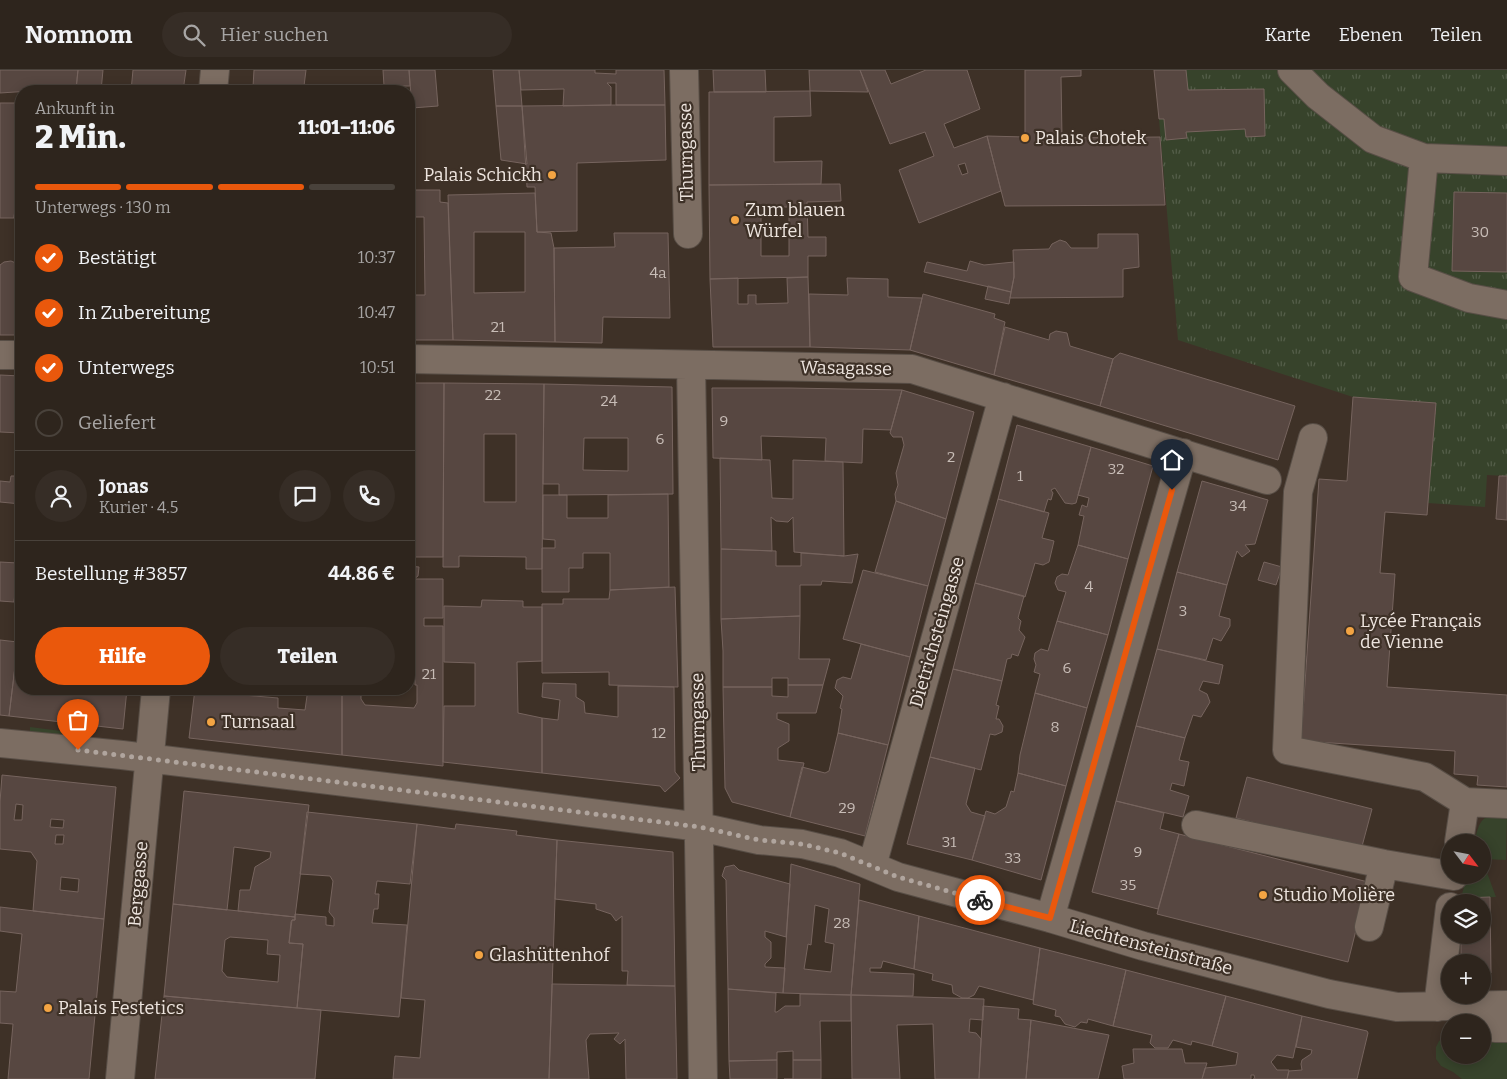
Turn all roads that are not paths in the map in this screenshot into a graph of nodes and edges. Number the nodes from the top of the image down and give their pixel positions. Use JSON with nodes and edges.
{"nodes":[{"id":1,"x":215,"y":70,"type":"edge"},
{"id":2,"x":684,"y":70,"type":"edge"},
{"id":3,"x":1292,"y":70,"type":"edge"},
{"id":4,"x":214,"y":85,"type":"edge"},
{"id":5,"x":1424,"y":158,"type":"junction"},
{"id":6,"x":1507,"y":161,"type":"edge"},
{"id":7,"x":688,"y":234,"type":"dead end"},
{"id":8,"x":1507,"y":305,"type":"edge"},
{"id":9,"x":0,"y":355,"type":"edge"},
{"id":10,"x":15,"y":355,"type":"edge"},
{"id":11,"x":415,"y":359,"type":"edge"},
{"id":12,"x":691,"y":365,"type":"junction"},
{"id":13,"x":1003,"y":397,"type":"junction"},
{"id":14,"x":1313,"y":438,"type":"dead end"},
{"id":15,"x":1182,"y":453,"type":"junction"},
{"id":16,"x":1267,"y":480,"type":"dead end"},
{"id":17,"x":155,"y":695,"type":"edge"},
{"id":18,"x":0,"y":743,"type":"edge"},
{"id":19,"x":149,"y":759,"type":"junction"},
{"id":20,"x":1465,"y":802,"type":"junction"},
{"id":21,"x":1507,"y":804,"type":"edge"},
{"id":22,"x":1196,"y":825,"type":"dead end"},
{"id":23,"x":700,"y":827,"type":"junction"},
{"id":24,"x":1460,"y":834,"type":"edge"},
{"id":25,"x":1384,"y":864,"type":"junction"},
{"id":26,"x":872,"y":866,"type":"junction"},
{"id":27,"x":1441,"y":873,"type":"edge"},
{"id":28,"x":1050,"y":918,"type":"junction"},
{"id":29,"x":1369,"y":927,"type":"dead end"},
{"id":30,"x":1446,"y":944,"type":"edge"},
{"id":31,"x":1507,"y":1005,"type":"edge"},
{"id":32,"x":1475,"y":1006,"type":"junction"},
{"id":33,"x":1438,"y":1008,"type":"junction"},
{"id":34,"x":1507,"y":1028,"type":"edge"},
{"id":35,"x":120,"y":1079,"type":"edge"},
{"id":36,"x":704,"y":1079,"type":"edge"}],
"edges":[{"from":1,"to":4,"type":"street"},
{"from":2,"to":7,"type":"street","name":"Thurngasse"},
{"from":3,"to":5,"type":"street"},
{"from":5,"to":6,"type":"street"},
{"from":5,"to":8,"type":"street"},
{"from":9,"to":10,"type":"street"},
{"from":11,"to":12,"type":"street","name":"Wasagasse"},
{"from":12,"to":13,"type":"street","name":"Wasagasse"},
{"from":12,"to":23,"type":"street","name":"Thurngasse"},
{"from":13,"to":15,"type":"street","name":"Wasagasse"},
{"from":13,"to":26,"type":"street","name":"Dietrichsteingasse"},
{"from":14,"to":20,"type":"street"},
{"from":15,"to":16,"type":"street","name":"Wasagasse"},
{"from":15,"to":28,"type":"street"},
{"from":17,"to":19,"type":"street","name":"Berggasse"},
{"from":18,"to":19,"type":"street","name":"Liechtensteinstraße"},
{"from":19,"to":23,"type":"street","name":"Liechtensteinstraße"},
{"from":19,"to":35,"type":"street","name":"Berggasse"},
{"from":20,"to":21,"type":"street"},
{"from":20,"to":24,"type":"street"},
{"from":22,"to":25,"type":"street"},
{"from":23,"to":26,"type":"street","name":"Liechtensteinstraße"},
{"from":23,"to":36,"type":"street","name":"Thurngasse"},
{"from":25,"to":27,"type":"street"},
{"from":25,"to":29,"type":"street"},
{"from":26,"to":28,"type":"street","name":"Liechtensteinstraße"},
{"from":28,"to":33,"type":"street","name":"Liechtensteinstraße"},
{"from":30,"to":33,"type":"street"},
{"from":31,"to":32,"type":"street","name":"Liechtensteinstraße"},
{"from":32,"to":33,"type":"street","name":"Liechtensteinstraße"},
{"from":32,"to":34,"type":"street"}]}
